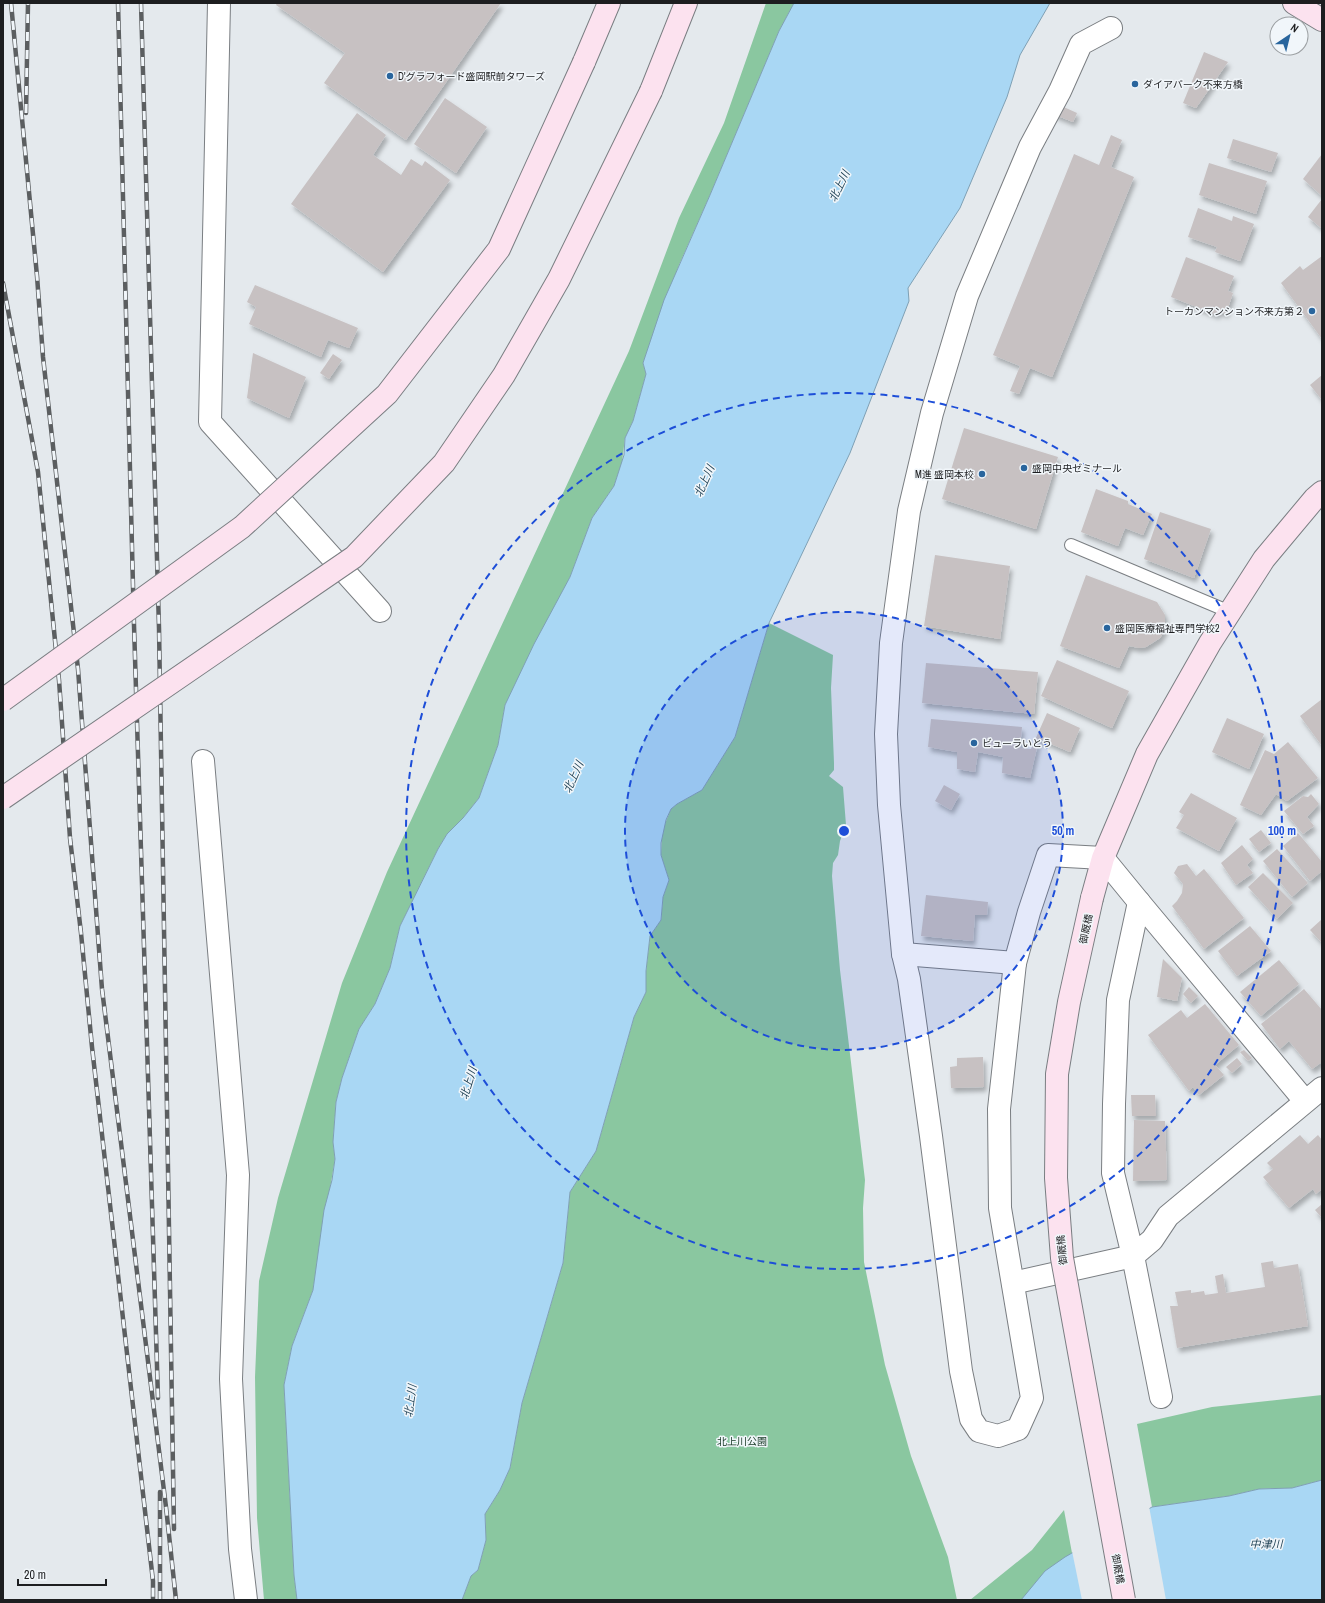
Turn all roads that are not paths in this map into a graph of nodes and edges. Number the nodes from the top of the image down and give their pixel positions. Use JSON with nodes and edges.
{"nodes":[{"id":1,"x":219,"y":3,"type":"edge"},
{"id":2,"x":609,"y":3,"type":"edge"},
{"id":3,"x":686,"y":3,"type":"edge"},
{"id":4,"x":1294,"y":3,"type":"edge"},
{"id":5,"x":1322,"y":20,"type":"edge"},
{"id":6,"x":1111,"y":28,"type":"dead end"},
{"id":7,"x":1322,"y":492,"type":"edge"},
{"id":8,"x":1071,"y":545,"type":"dead end"},
{"id":9,"x":380,"y":612,"type":"dead end"},
{"id":10,"x":1230,"y":612,"type":"junction"},
{"id":11,"x":3,"y":700,"type":"edge"},
{"id":12,"x":202,"y":761,"type":"dead end"},
{"id":13,"x":3,"y":798,"type":"edge"},
{"id":14,"x":1103,"y":858,"type":"junction"},
{"id":15,"x":1138,"y":902,"type":"junction"},
{"id":16,"x":903,"y":954,"type":"junction"},
{"id":17,"x":1015,"y":963,"type":"junction"},
{"id":18,"x":1322,"y":1088,"type":"edge"},
{"id":19,"x":1305,"y":1101,"type":"junction"},
{"id":20,"x":1133,"y":1256,"type":"junction"},
{"id":21,"x":1013,"y":1283,"type":"junction"},
{"id":22,"x":1161,"y":1397,"type":"dead end"},
{"id":23,"x":246,"y":1600,"type":"edge"},
{"id":24,"x":1124,"y":1600,"type":"edge"}],
"edges":[{"from":1,"to":9,"type":"street"},
{"from":2,"to":11,"type":"street","bridge":true},
{"from":3,"to":13,"type":"street","bridge":true},
{"from":4,"to":5,"type":"street"},
{"from":6,"to":16,"type":"street"},
{"from":7,"to":10,"type":"street","name":"御厩橋"},
{"from":8,"to":10,"type":"lane"},
{"from":10,"to":14,"type":"street","name":"御厩橋"},
{"from":12,"to":23,"type":"street"},
{"from":14,"to":15,"type":"street"},
{"from":14,"to":17,"type":"street"},
{"from":14,"to":24,"type":"street","name":"御厩橋","bridge":true},
{"from":15,"to":19,"type":"street"},
{"from":15,"to":20,"type":"street"},
{"from":16,"to":17,"type":"street"},
{"from":16,"to":21,"type":"street"},
{"from":17,"to":21,"type":"street"},
{"from":18,"to":19,"type":"street"},
{"from":19,"to":20,"type":"street"},
{"from":20,"to":21,"type":"street"},
{"from":20,"to":22,"type":"street"}]}
